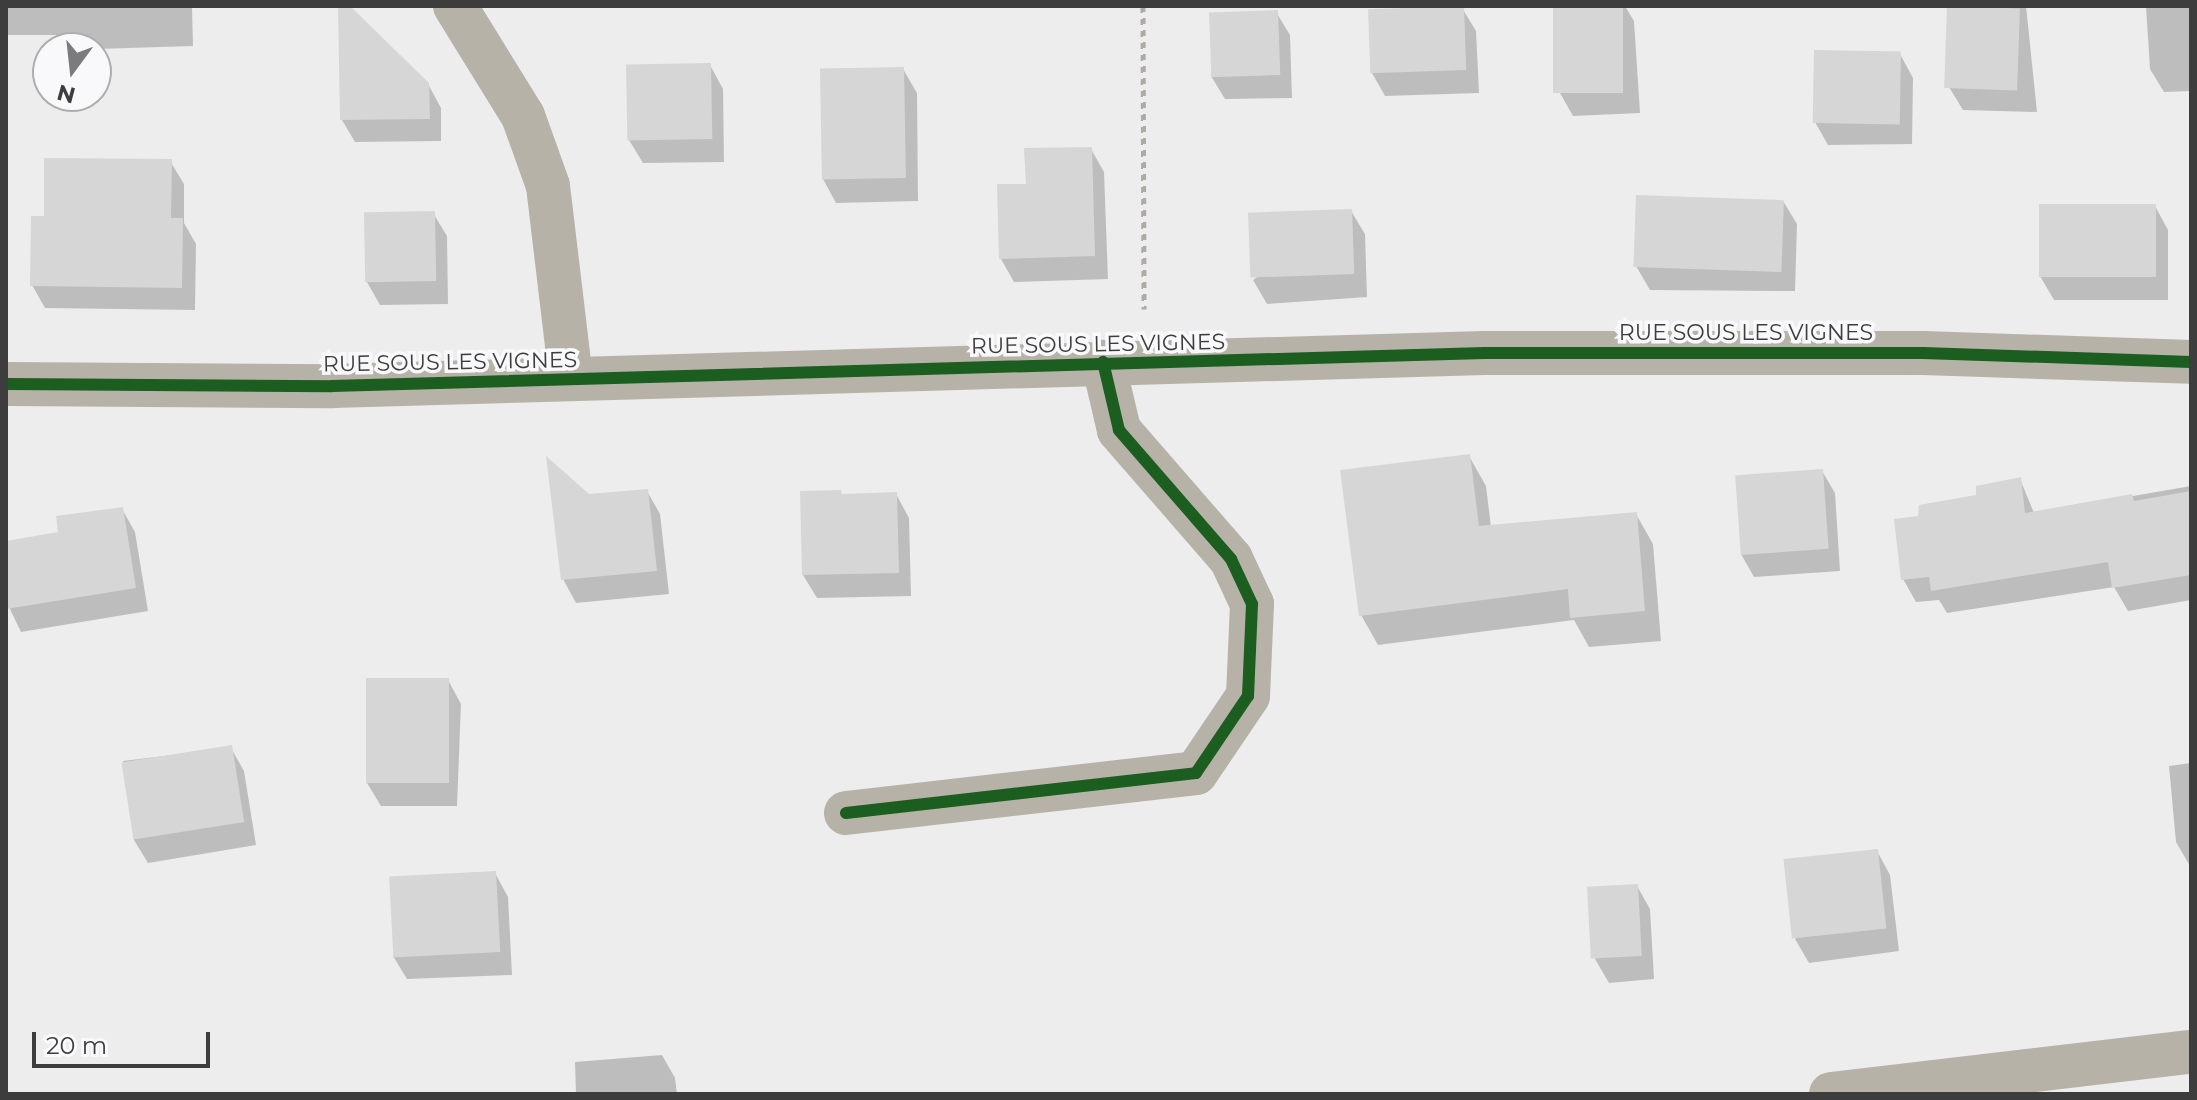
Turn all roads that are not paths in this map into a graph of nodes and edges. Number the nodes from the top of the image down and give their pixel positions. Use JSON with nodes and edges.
{"nodes":[{"id":1,"x":455,"y":6,"type":"edge"},
{"id":2,"x":1124,"y":362,"type":"junction"},
{"id":3,"x":2191,"y":362,"type":"edge"},
{"id":4,"x":571,"y":379,"type":"junction"},
{"id":5,"x":6,"y":384,"type":"edge"},
{"id":6,"x":846,"y":813,"type":"dead end"},
{"id":7,"x":2191,"y":1052,"type":"edge"},
{"id":8,"x":1831,"y":1094,"type":"edge"}],
"edges":[{"from":1,"to":4,"type":"street"},
{"from":2,"to":3,"type":"street","name":"RUE SOUS LES VIGNES"},
{"from":2,"to":4,"type":"street","name":"RUE SOUS LES VIGNES"},
{"from":2,"to":6,"type":"street"},
{"from":4,"to":5,"type":"street","name":"RUE SOUS LES VIGNES"},
{"from":7,"to":8,"type":"street"}]}
